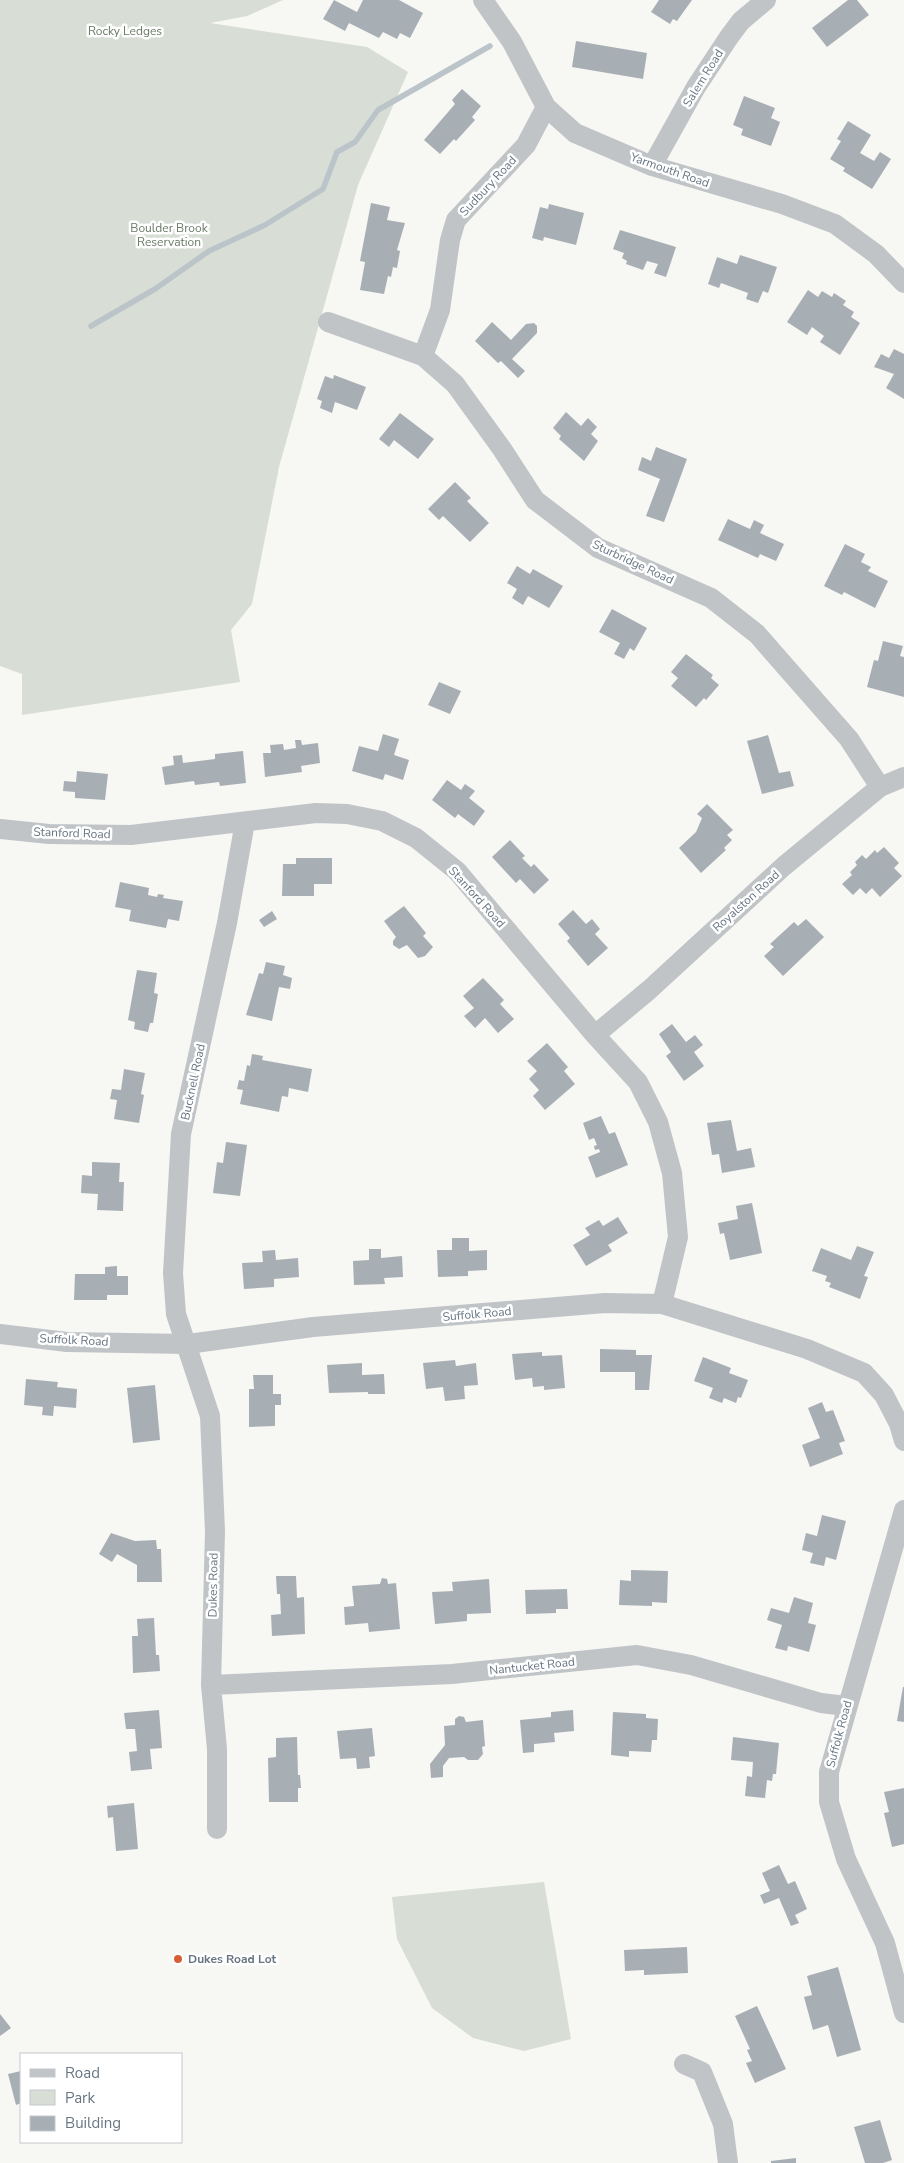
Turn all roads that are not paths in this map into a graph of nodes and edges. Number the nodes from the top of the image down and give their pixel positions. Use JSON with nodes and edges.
{"nodes":[{"id":1,"x":483,"y":0,"type":"edge"},
{"id":2,"x":766,"y":0,"type":"edge"},
{"id":3,"x":546,"y":107,"type":"junction"},
{"id":4,"x":652,"y":166,"type":"junction"},
{"id":5,"x":904,"y":283,"type":"edge"},
{"id":6,"x":328,"y":322,"type":"dead end"},
{"id":7,"x":423,"y":356,"type":"junction"},
{"id":8,"x":904,"y":777,"type":"edge"},
{"id":9,"x":880,"y":787,"type":"junction"},
{"id":10,"x":245,"y":822,"type":"junction"},
{"id":11,"x":0,"y":829,"type":"edge"},
{"id":12,"x":595,"y":1035,"type":"junction"},
{"id":13,"x":662,"y":1304,"type":"junction"},
{"id":14,"x":0,"y":1334,"type":"edge"},
{"id":15,"x":188,"y":1344,"type":"junction"},
{"id":16,"x":904,"y":1441,"type":"edge"},
{"id":17,"x":904,"y":1510,"type":"edge"},
{"id":18,"x":211,"y":1685,"type":"junction"},
{"id":19,"x":846,"y":1706,"type":"junction"},
{"id":20,"x":217,"y":1829,"type":"dead end"},
{"id":21,"x":904,"y":2013,"type":"edge"},
{"id":22,"x":684,"y":2064,"type":"dead end"},
{"id":23,"x":728,"y":2163,"type":"edge"}],
"edges":[{"from":1,"to":3,"type":"street","name":"Yarmouth Road"},
{"from":2,"to":4,"type":"street","name":"Salem Road"},
{"from":3,"to":4,"type":"street","name":"Yarmouth Road"},
{"from":3,"to":7,"type":"street","name":"Sudbury Road"},
{"from":4,"to":5,"type":"street","name":"Yarmouth Road"},
{"from":6,"to":7,"type":"street","name":"Sturbridge Road"},
{"from":7,"to":9,"type":"street","name":"Sturbridge Road"},
{"from":8,"to":9,"type":"street","name":"Royalston Road"},
{"from":9,"to":12,"type":"street","name":"Royalston Road"},
{"from":10,"to":11,"type":"street","name":"Stanford Road"},
{"from":10,"to":12,"type":"street","name":"Stanford Road"},
{"from":10,"to":15,"type":"street","name":"Bucknell Road"},
{"from":12,"to":13,"type":"street","name":"Stanford Road"},
{"from":13,"to":15,"type":"street","name":"Suffolk Road"},
{"from":13,"to":16,"type":"street","name":"Suffolk Road"},
{"from":14,"to":15,"type":"street","name":"Suffolk Road"},
{"from":15,"to":18,"type":"street","name":"Dukes Road"},
{"from":17,"to":19,"type":"street","name":"Suffolk Road"},
{"from":18,"to":19,"type":"street","name":"Nantucket Road"},
{"from":18,"to":20,"type":"street","name":"Dukes Road"},
{"from":19,"to":21,"type":"street","name":"Suffolk Road"},
{"from":22,"to":23,"type":"street"}]}
